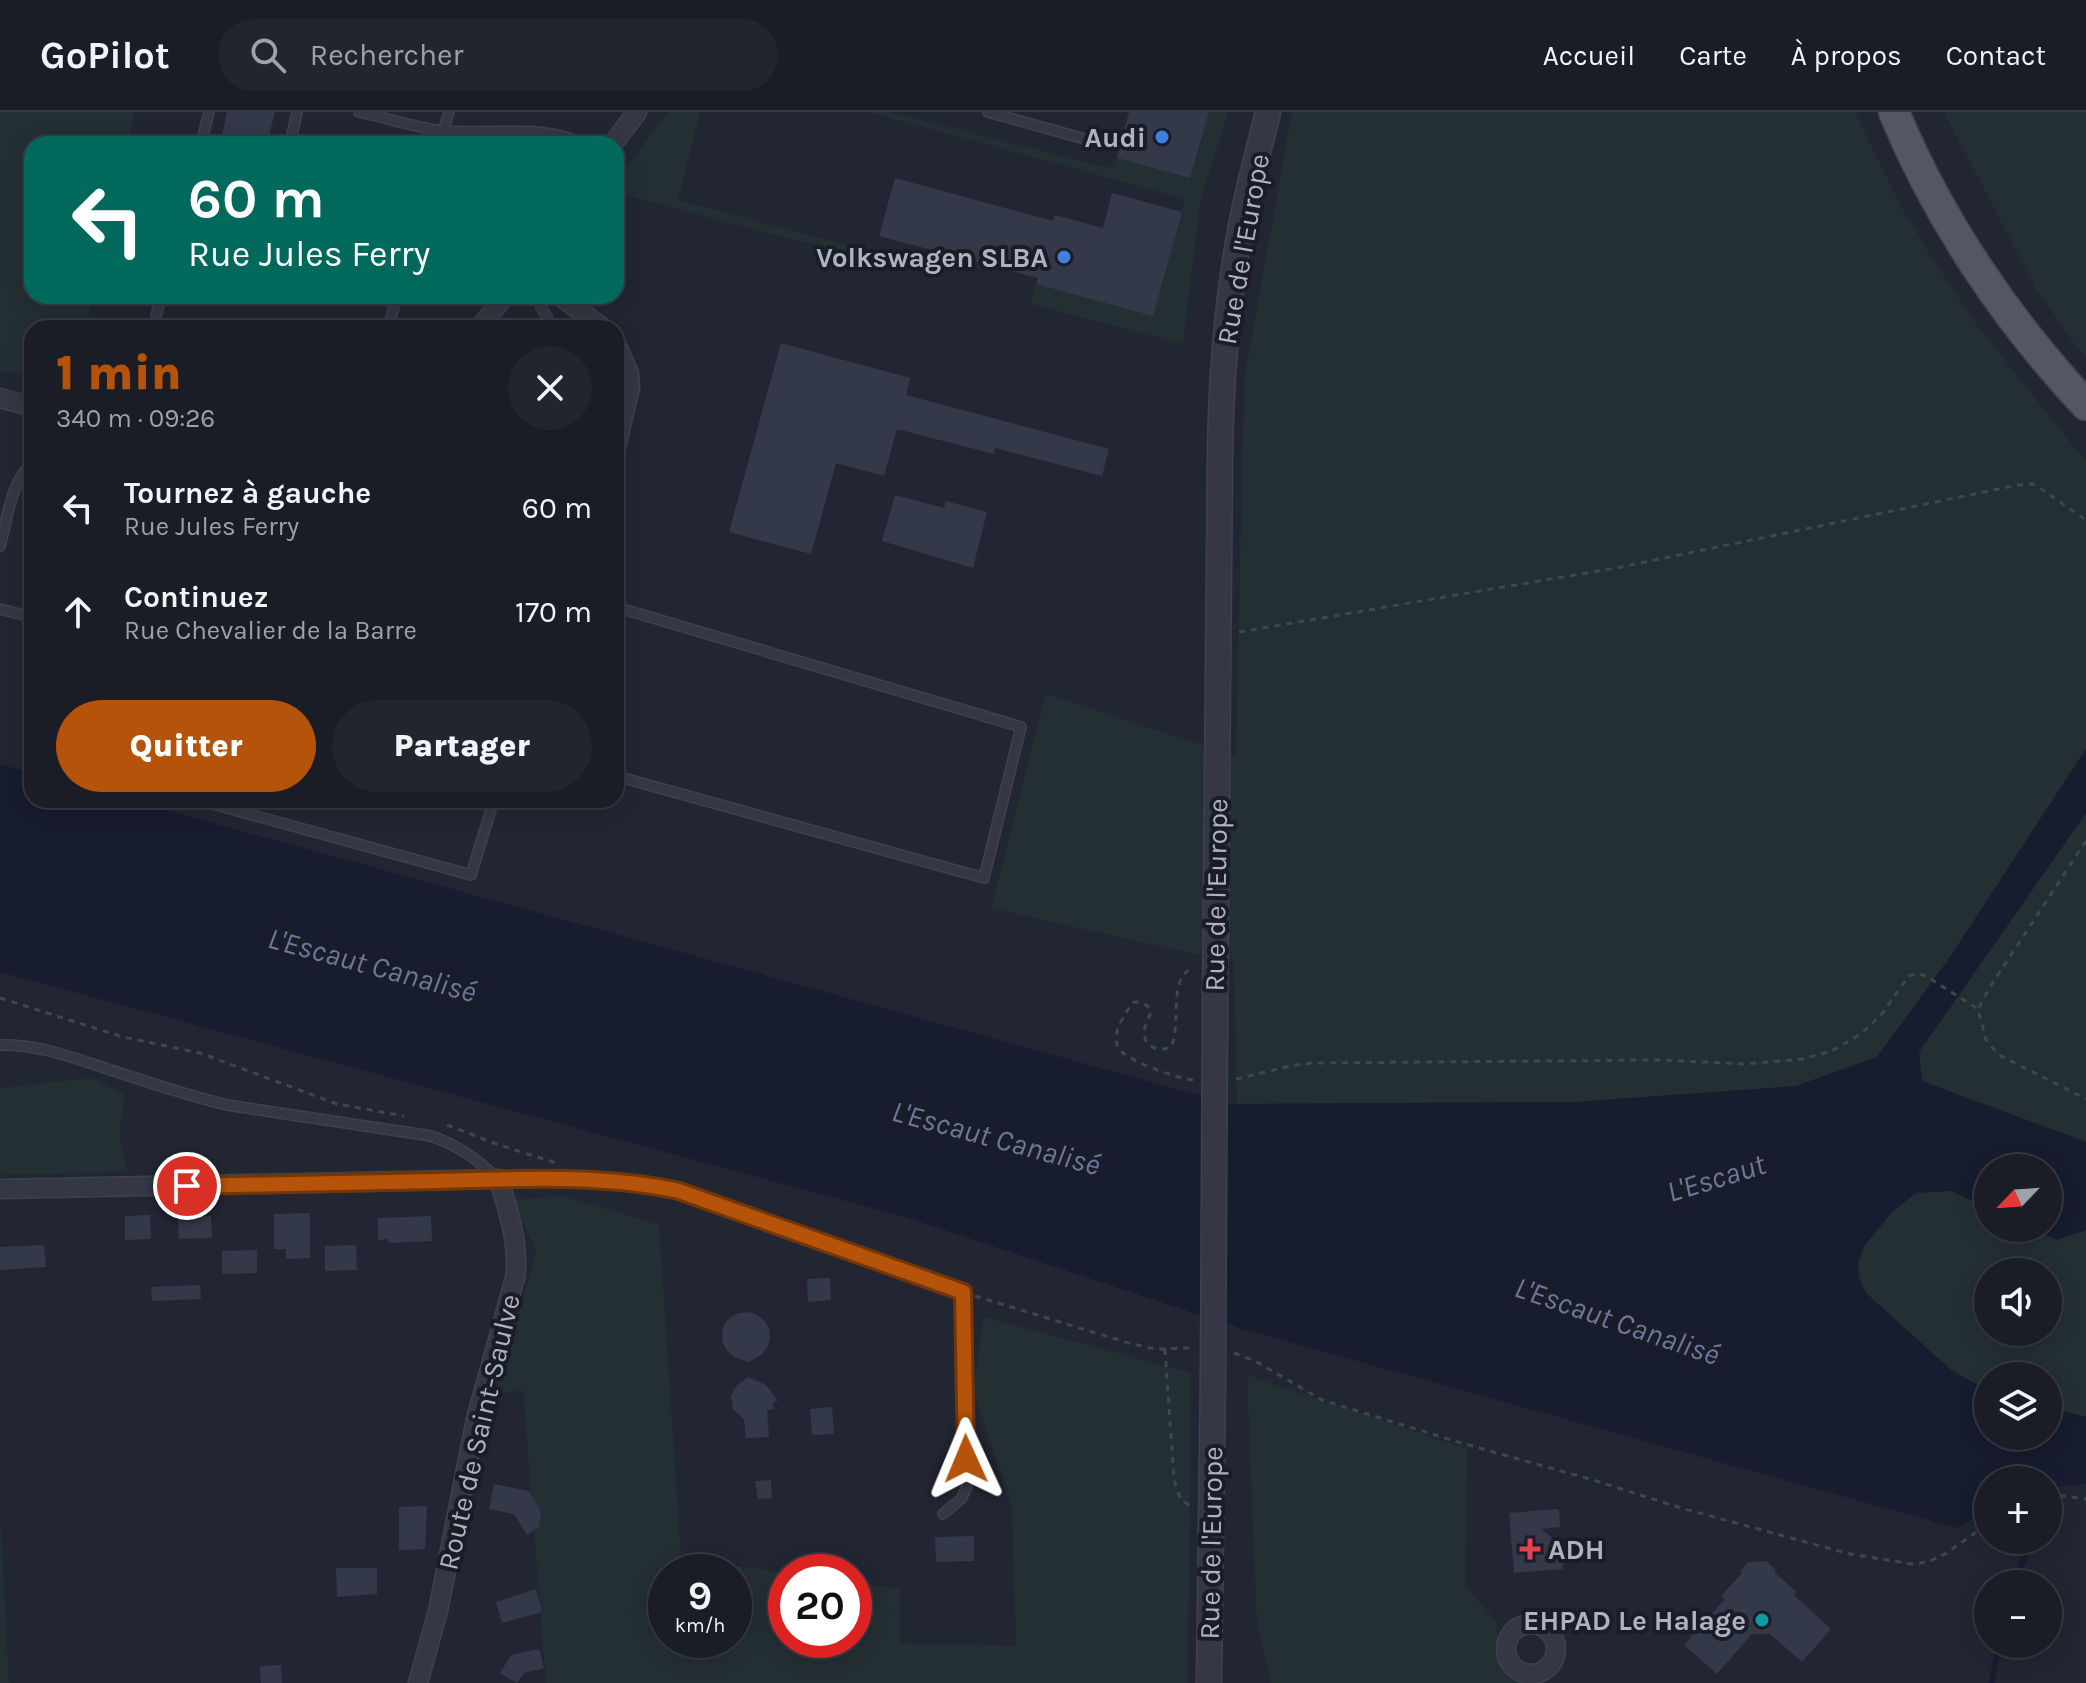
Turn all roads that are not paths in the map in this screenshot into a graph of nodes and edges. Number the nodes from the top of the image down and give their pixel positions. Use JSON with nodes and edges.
{"nodes":[{"id":1,"x":209,"y":112,"type":"edge"},
{"id":2,"x":297,"y":112,"type":"edge"},
{"id":3,"x":359,"y":112,"type":"edge"},
{"id":4,"x":449,"y":112,"type":"edge"},
{"id":5,"x":637,"y":112,"type":"edge"},
{"id":6,"x":988,"y":112,"type":"edge"},
{"id":7,"x":1268,"y":112,"type":"edge"},
{"id":8,"x":1894,"y":112,"type":"edge"},
{"id":9,"x":443,"y":131,"type":"junction"},
{"id":10,"x":203,"y":136,"type":"edge"},
{"id":11,"x":292,"y":136,"type":"edge"},
{"id":12,"x":441,"y":136,"type":"edge"},
{"id":13,"x":562,"y":136,"type":"edge"},
{"id":14,"x":619,"y":136,"type":"edge"},
{"id":15,"x":1092,"y":141,"type":"dead end"},
{"id":16,"x":571,"y":304,"type":"edge"},
{"id":17,"x":592,"y":320,"type":"edge"},
{"id":18,"x":624,"y":362,"type":"edge"},
{"id":19,"x":0,"y":398,"type":"edge"},
{"id":20,"x":24,"y":405,"type":"edge"},
{"id":21,"x":2086,"y":405,"type":"edge"},
{"id":22,"x":624,"y":413,"type":"edge"},
{"id":23,"x":24,"y":471,"type":"edge"},
{"id":24,"x":0,"y":546,"type":"edge"},
{"id":25,"x":0,"y":609,"type":"edge"},
{"id":26,"x":624,"y":609,"type":"edge"},
{"id":27,"x":24,"y":615,"type":"edge"},
{"id":28,"x":624,"y":778,"type":"edge"},
{"id":29,"x":227,"y":808,"type":"edge"},
{"id":30,"x":492,"y":808,"type":"edge"},
{"id":31,"x":0,"y":1045,"type":"edge"},
{"id":32,"x":499,"y":1179,"type":"junction"},
{"id":33,"x":0,"y":1189,"type":"edge"},
{"id":34,"x":943,"y":1514,"type":"dead end"},
{"id":35,"x":418,"y":1683,"type":"edge"},
{"id":36,"x":1209,"y":1683,"type":"edge"}],
"edges":[{"from":1,"to":10,"type":"lane"},
{"from":2,"to":11,"type":"lane"},
{"from":3,"to":9,"type":"lane"},
{"from":4,"to":9,"type":"lane"},
{"from":5,"to":14,"type":"street"},
{"from":6,"to":15,"type":"lane"},
{"from":7,"to":36,"type":"street","name":"Rue de l'Europe","bridge":true},
{"from":8,"to":21,"type":"main road"},
{"from":9,"to":12,"type":"lane"},
{"from":9,"to":13,"type":"lane"},
{"from":16,"to":17,"type":"street"},
{"from":18,"to":22,"type":"street"},
{"from":19,"to":20,"type":"street"},
{"from":23,"to":24,"type":"lane"},
{"from":25,"to":27,"type":"lane"},
{"from":26,"to":28,"type":"lane"},
{"from":29,"to":30,"type":"lane"},
{"from":31,"to":32,"type":"lane"},
{"from":32,"to":33,"type":"street"},
{"from":32,"to":34,"type":"lane"},
{"from":32,"to":35,"type":"street","name":"Route de Saint-Saulve"}]}
